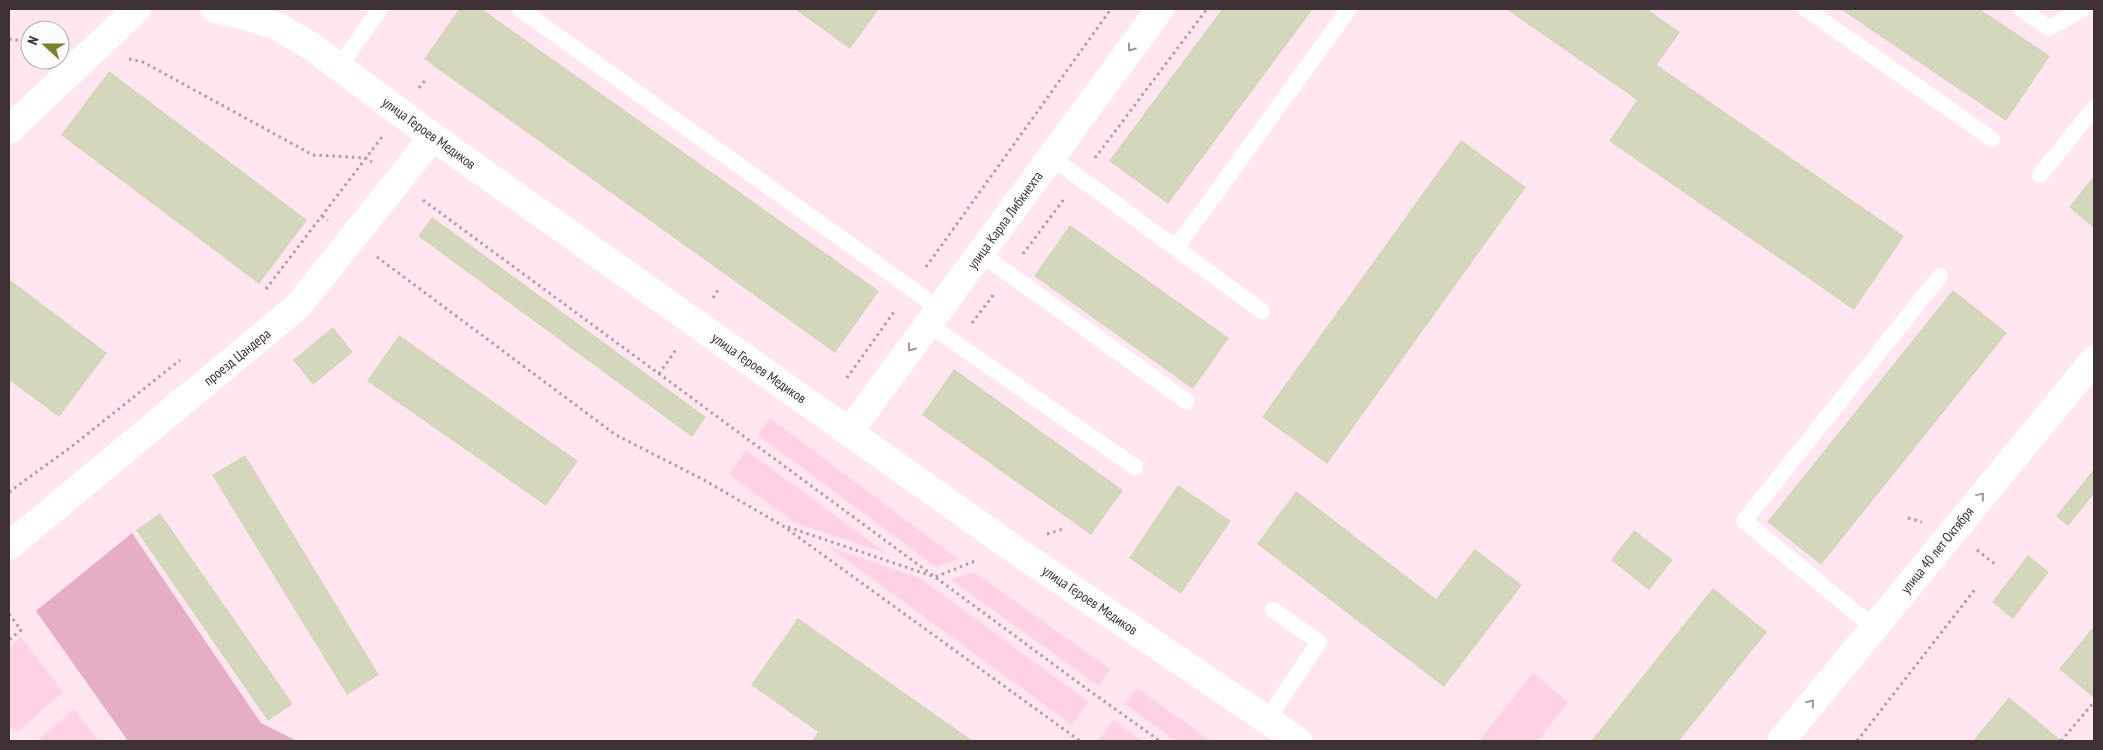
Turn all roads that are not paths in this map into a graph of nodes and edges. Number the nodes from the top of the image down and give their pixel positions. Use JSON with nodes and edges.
{"nodes":[{"id":1,"x":137,"y":9,"type":"edge"},
{"id":2,"x":214,"y":9,"type":"edge"},
{"id":3,"x":380,"y":9,"type":"edge"},
{"id":4,"x":520,"y":9,"type":"edge"},
{"id":5,"x":1160,"y":9,"type":"edge"},
{"id":6,"x":1349,"y":9,"type":"edge"},
{"id":7,"x":1806,"y":9,"type":"edge"},
{"id":8,"x":2021,"y":9,"type":"edge"},
{"id":9,"x":2083,"y":9,"type":"edge"},
{"id":10,"x":243,"y":12,"type":"edge"},
{"id":11,"x":339,"y":67,"type":"junction"},
{"id":12,"x":2094,"y":108,"type":"edge"},
{"id":13,"x":9,"y":130,"type":"edge"},
{"id":14,"x":433,"y":137,"type":"junction"},
{"id":15,"x":1992,"y":139,"type":"dead end"},
{"id":16,"x":1051,"y":157,"type":"junction"},
{"id":17,"x":2040,"y":175,"type":"dead end"},
{"id":18,"x":1176,"y":248,"type":"junction"},
{"id":19,"x":980,"y":253,"type":"junction"},
{"id":20,"x":1940,"y":276,"type":"dead end"},
{"id":21,"x":1262,"y":311,"type":"dead end"},
{"id":22,"x":934,"y":316,"type":"junction"},
{"id":23,"x":2094,"y":360,"type":"edge"},
{"id":24,"x":1186,"y":401,"type":"dead end"},
{"id":25,"x":850,"y":432,"type":"junction"},
{"id":26,"x":1135,"y":467,"type":"dead end"},
{"id":27,"x":9,"y":546,"type":"edge"},
{"id":28,"x":1273,"y":610,"type":"dead end"},
{"id":29,"x":1873,"y":627,"type":"junction"},
{"id":30,"x":1267,"y":720,"type":"junction"},
{"id":31,"x":1298,"y":741,"type":"edge"},
{"id":32,"x":1781,"y":741,"type":"edge"}],
"edges":[{"from":1,"to":13,"type":"street"},
{"from":2,"to":10,"type":"street","name":"улица Героев Медиков"},
{"from":3,"to":11,"type":"lane"},
{"from":4,"to":22,"type":"lane"},
{"from":5,"to":16,"type":"street","name":"улица Карла Либкнехта","one_way":true},
{"from":6,"to":18,"type":"lane"},
{"from":7,"to":15,"type":"lane"},
{"from":8,"to":9,"type":"lane"},
{"from":10,"to":11,"type":"street","name":"улица Героев Медиков"},
{"from":11,"to":14,"type":"street","name":"улица Героев Медиков"},
{"from":12,"to":17,"type":"lane"},
{"from":14,"to":25,"type":"street","name":"улица Героев Медиков"},
{"from":14,"to":27,"type":"street","name":"проезд Цандера"},
{"from":16,"to":18,"type":"lane"},
{"from":16,"to":19,"type":"street","name":"улица Карла Либкнехта"},
{"from":18,"to":21,"type":"lane"},
{"from":19,"to":22,"type":"street","name":"улица Карла Либкнехта"},
{"from":19,"to":24,"type":"lane"},
{"from":20,"to":29,"type":"lane"},
{"from":22,"to":25,"type":"street","name":"улица Карла Либкнехта","one_way":true},
{"from":22,"to":26,"type":"lane"},
{"from":29,"to":23,"type":"street","name":"улица 40 лет Октября","one_way":true},
{"from":25,"to":30,"type":"street","name":"улица Героев Медиков"},
{"from":28,"to":30,"type":"lane"},
{"from":32,"to":29,"type":"street","name":"улица 40 лет Октября","one_way":true},
{"from":30,"to":31,"type":"street","name":"улица Героев Медиков"}]}
